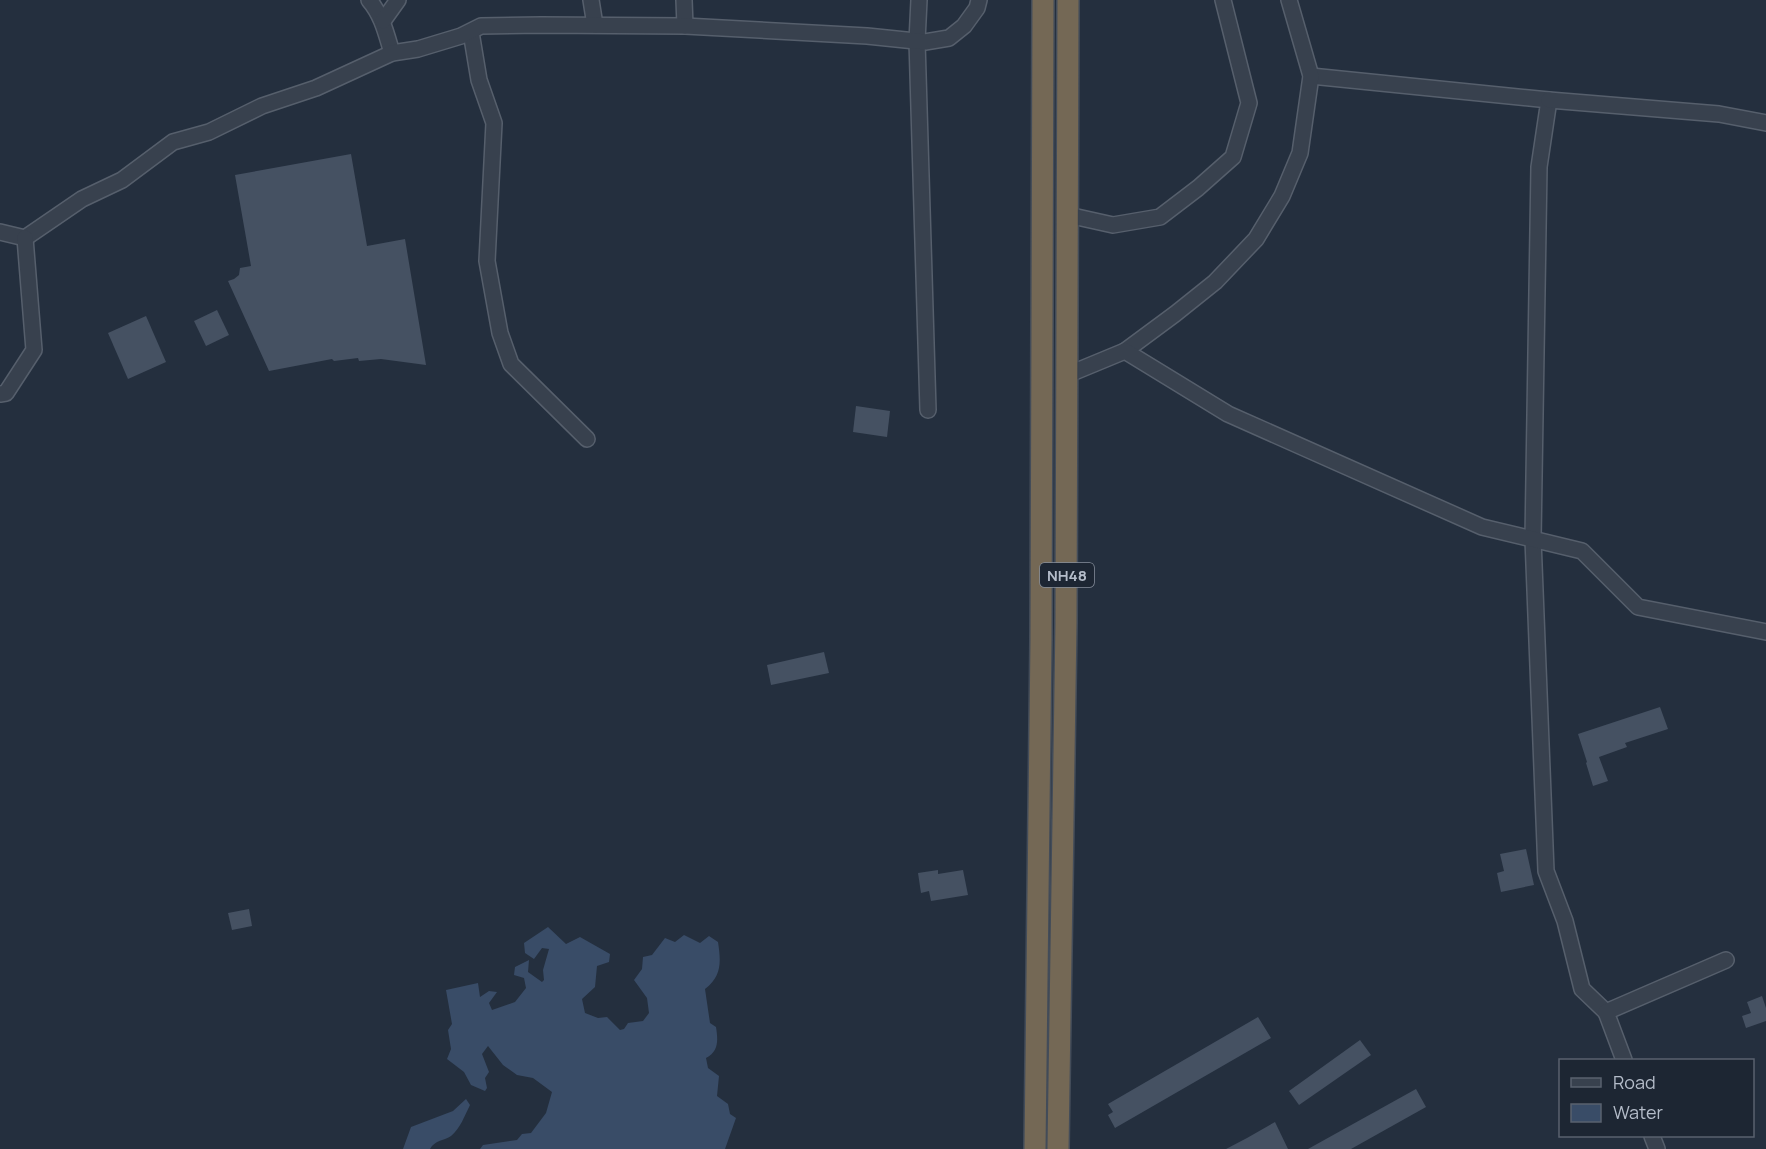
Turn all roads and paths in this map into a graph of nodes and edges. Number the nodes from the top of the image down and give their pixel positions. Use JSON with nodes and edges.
{"nodes":[{"id":1,"x":369,"y":0,"type":"edge"},
{"id":2,"x":398,"y":0,"type":"edge"},
{"id":3,"x":591,"y":0,"type":"edge"},
{"id":4,"x":684,"y":0,"type":"edge"},
{"id":5,"x":919,"y":0,"type":"edge"},
{"id":6,"x":979,"y":0,"type":"edge"},
{"id":7,"x":1043,"y":0,"type":"edge"},
{"id":8,"x":1068,"y":0,"type":"edge"},
{"id":9,"x":1223,"y":0,"type":"edge"},
{"id":10,"x":1289,"y":0,"type":"edge"},
{"id":11,"x":383,"y":21,"type":"junction"},
{"id":12,"x":595,"y":25,"type":"junction"},
{"id":13,"x":685,"y":26,"type":"junction"},
{"id":14,"x":471,"y":32,"type":"junction"},
{"id":15,"x":917,"y":41,"type":"junction"},
{"id":16,"x":392,"y":53,"type":"junction"},
{"id":17,"x":1311,"y":76,"type":"junction"},
{"id":18,"x":1548,"y":100,"type":"junction"},
{"id":19,"x":1766,"y":123,"type":"edge"},
{"id":20,"x":1068,"y":215,"type":"junction"},
{"id":21,"x":0,"y":231,"type":"edge"},
{"id":22,"x":25,"y":238,"type":"junction"},
{"id":23,"x":1125,"y":351,"type":"junction"},
{"id":24,"x":1067,"y":375,"type":"junction"},
{"id":25,"x":0,"y":394,"type":"edge"},
{"id":26,"x":928,"y":410,"type":"dead end"},
{"id":27,"x":586,"y":439,"type":"dead end"},
{"id":28,"x":1533,"y":539,"type":"junction"},
{"id":29,"x":1766,"y":632,"type":"edge"},
{"id":30,"x":1726,"y":960,"type":"dead end"},
{"id":31,"x":1606,"y":1012,"type":"junction"},
{"id":32,"x":1624,"y":1059,"type":"edge"},
{"id":33,"x":1035,"y":1149,"type":"edge"},
{"id":34,"x":1058,"y":1149,"type":"edge"}],
"edges":[{"from":1,"to":11,"type":"street"},
{"from":2,"to":11,"type":"street"},
{"from":3,"to":12,"type":"street"},
{"from":4,"to":13,"type":"street"},
{"from":5,"to":15,"type":"street"},
{"from":6,"to":15,"type":"street"},
{"from":7,"to":33,"type":"highway","number":"NH48"},
{"from":8,"to":20,"type":"highway","number":"NH48"},
{"from":9,"to":20,"type":"street"},
{"from":10,"to":17,"type":"street"},
{"from":11,"to":16,"type":"street"},
{"from":12,"to":13,"type":"street"},
{"from":12,"to":14,"type":"street"},
{"from":13,"to":15,"type":"street"},
{"from":14,"to":16,"type":"street"},
{"from":14,"to":27,"type":"street"},
{"from":15,"to":26,"type":"street"},
{"from":16,"to":22,"type":"street"},
{"from":17,"to":18,"type":"street"},
{"from":17,"to":23,"type":"street"},
{"from":18,"to":19,"type":"street"},
{"from":18,"to":28,"type":"street"},
{"from":20,"to":24,"type":"highway","number":"NH48"},
{"from":21,"to":22,"type":"street"},
{"from":22,"to":25,"type":"street"},
{"from":23,"to":24,"type":"street"},
{"from":23,"to":28,"type":"street"},
{"from":24,"to":34,"type":"highway","number":"NH48"},
{"from":28,"to":29,"type":"street"},
{"from":28,"to":31,"type":"street"},
{"from":30,"to":31,"type":"street"},
{"from":31,"to":32,"type":"street"}]}
